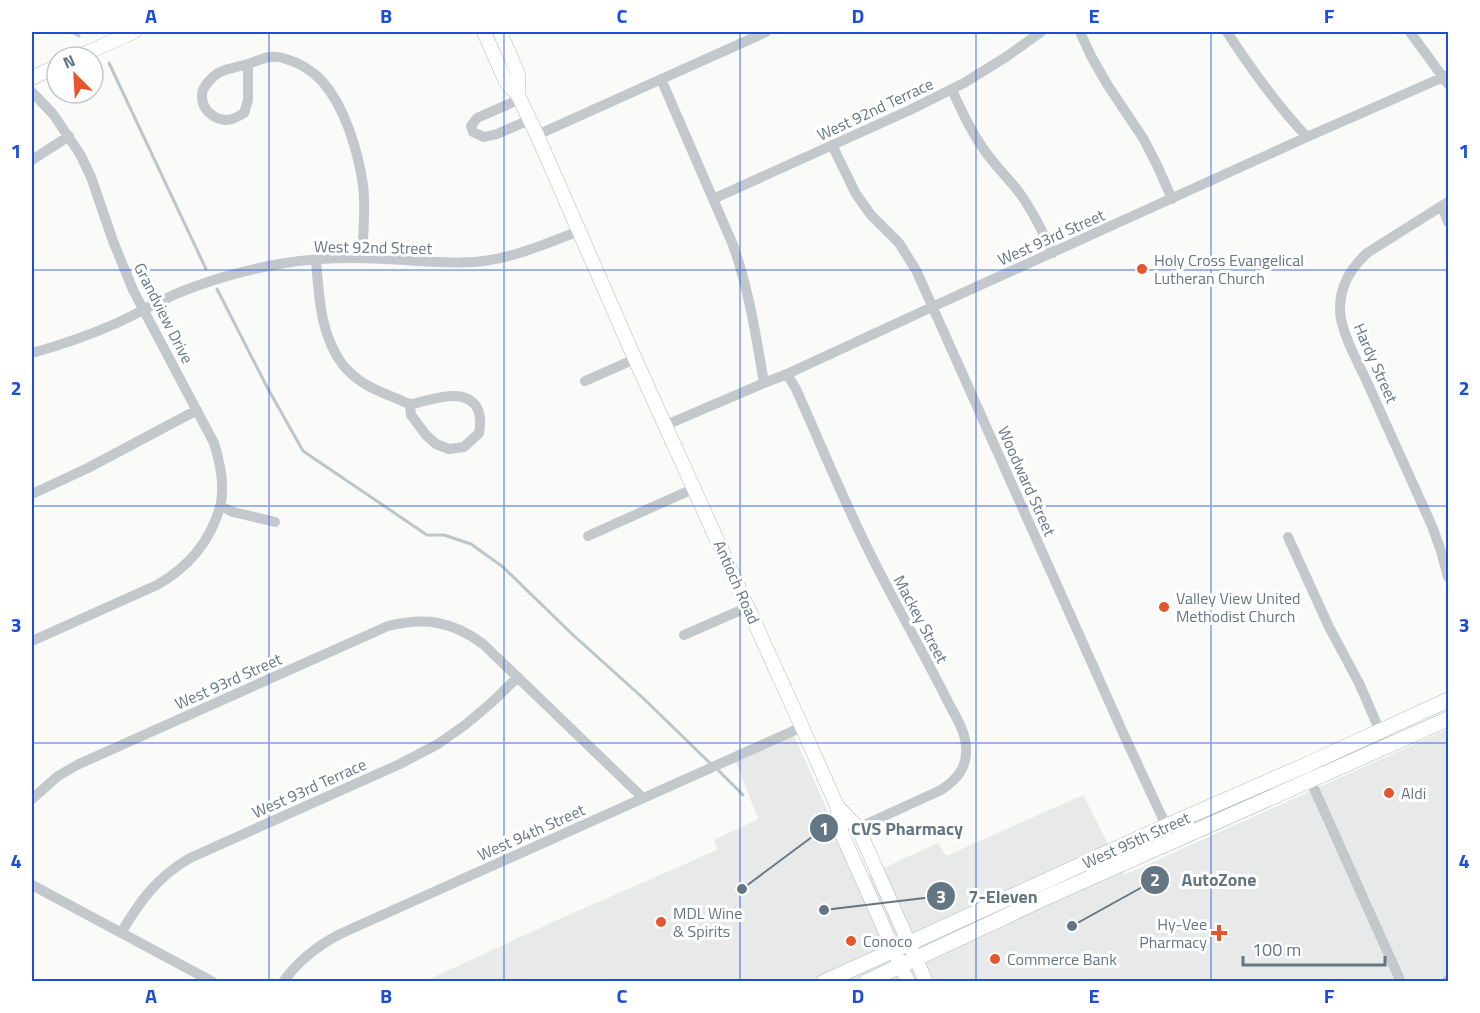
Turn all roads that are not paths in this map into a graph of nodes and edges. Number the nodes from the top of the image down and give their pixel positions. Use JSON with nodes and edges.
{"nodes":[{"id":1,"x":134,"y":32,"type":"edge"},
{"id":2,"x":484,"y":32,"type":"edge"},
{"id":3,"x":500,"y":32,"type":"edge"},
{"id":4,"x":766,"y":32,"type":"edge"},
{"id":5,"x":1041,"y":32,"type":"edge"},
{"id":6,"x":1080,"y":32,"type":"edge"},
{"id":7,"x":1227,"y":32,"type":"edge"},
{"id":8,"x":1410,"y":32,"type":"edge"},
{"id":9,"x":105,"y":45,"type":"edge"},
{"id":10,"x":248,"y":64,"type":"junction"},
{"id":11,"x":661,"y":79,"type":"junction"},
{"id":12,"x":1447,"y":79,"type":"edge"},
{"id":13,"x":952,"y":90,"type":"junction"},
{"id":14,"x":32,"y":92,"type":"edge"},
{"id":15,"x":519,"y":97,"type":"junction"},
{"id":16,"x":529,"y":120,"type":"junction"},
{"id":17,"x":537,"y":135,"type":"junction"},
{"id":18,"x":69,"y":136,"type":"junction"},
{"id":19,"x":1307,"y":137,"type":"junction"},
{"id":20,"x":832,"y":145,"type":"junction"},
{"id":21,"x":32,"y":160,"type":"edge"},
{"id":22,"x":713,"y":199,"type":"junction"},
{"id":23,"x":1172,"y":199,"type":"junction"},
{"id":24,"x":1445,"y":204,"type":"edge"},
{"id":25,"x":1449,"y":222,"type":"edge"},
{"id":26,"x":579,"y":231,"type":"junction"},
{"id":27,"x":1053,"y":253,"type":"junction"},
{"id":28,"x":362,"y":258,"type":"junction"},
{"id":29,"x":316,"y":260,"type":"junction"},
{"id":30,"x":932,"y":307,"type":"junction"},
{"id":31,"x":143,"y":310,"type":"junction"},
{"id":32,"x":33,"y":350,"type":"edge"},
{"id":33,"x":635,"y":359,"type":"junction"},
{"id":34,"x":787,"y":374,"type":"junction"},
{"id":35,"x":585,"y":381,"type":"dead end"},
{"id":36,"x":764,"y":382,"type":"junction"},
{"id":37,"x":410,"y":404,"type":"junction"},
{"id":38,"x":197,"y":410,"type":"junction"},
{"id":39,"x":666,"y":425,"type":"junction"},
{"id":40,"x":694,"y":488,"type":"junction"},
{"id":41,"x":32,"y":494,"type":"edge"},
{"id":42,"x":220,"y":506,"type":"junction"},
{"id":43,"x":275,"y":522,"type":"dead end"},
{"id":44,"x":588,"y":536,"type":"dead end"},
{"id":45,"x":1288,"y":537,"type":"dead end"},
{"id":46,"x":1449,"y":578,"type":"edge"},
{"id":47,"x":748,"y":607,"type":"junction"},
{"id":48,"x":684,"y":635,"type":"dead end"},
{"id":49,"x":32,"y":641,"type":"edge"},
{"id":50,"x":518,"y":677,"type":"junction"},
{"id":51,"x":1449,"y":700,"type":"edge"},
{"id":52,"x":1449,"y":718,"type":"edge"},
{"id":53,"x":802,"y":727,"type":"junction"},
{"id":54,"x":1384,"y":739,"type":"junction"},
{"id":55,"x":1307,"y":773,"type":"junction"},
{"id":56,"x":643,"y":798,"type":"junction"},
{"id":57,"x":32,"y":799,"type":"edge"},
{"id":58,"x":837,"y":806,"type":"junction"},
{"id":59,"x":1166,"y":826,"type":"junction"},
{"id":60,"x":858,"y":828,"type":"junction"},
{"id":61,"x":1174,"y":841,"type":"junction"},
{"id":62,"x":32,"y":885,"type":"edge"},
{"id":63,"x":121,"y":933,"type":"junction"},
{"id":64,"x":909,"y":943,"type":"junction"},
{"id":65,"x":894,"y":950,"type":"junction"},
{"id":66,"x":916,"y":959,"type":"junction"},
{"id":67,"x":901,"y":966,"type":"junction"},
{"id":68,"x":213,"y":981,"type":"edge"},
{"id":69,"x":283,"y":981,"type":"edge"},
{"id":70,"x":824,"y":981,"type":"edge"},
{"id":71,"x":867,"y":981,"type":"edge"},
{"id":72,"x":908,"y":981,"type":"edge"},
{"id":73,"x":926,"y":981,"type":"edge"},
{"id":74,"x":1401,"y":981,"type":"edge"}],
"edges":[{"from":1,"to":9,"type":"main road"},
{"from":2,"to":15,"type":"main road","name":"Antioch Road"},
{"from":3,"to":15,"type":"main road","name":"Antioch Road"},
{"from":4,"to":11,"type":"street"},
{"from":5,"to":13,"type":"street","name":"West 92nd Terrace"},
{"from":6,"to":23,"type":"street"},
{"from":7,"to":19,"type":"street"},
{"from":8,"to":12,"type":"street"},
{"from":10,"to":10,"type":"street"},
{"from":10,"to":28,"type":"street"},
{"from":11,"to":17,"type":"street"},
{"from":11,"to":22,"type":"street"},
{"from":12,"to":19,"type":"street","name":"West 93rd Street"},
{"from":13,"to":20,"type":"street","name":"West 92nd Terrace"},
{"from":13,"to":27,"type":"street"},
{"from":14,"to":18,"type":"street","name":"Grandview Drive"},
{"from":15,"to":16,"type":"main road","name":"Antioch Road"},
{"from":15,"to":16,"type":"street"},
{"from":16,"to":17,"type":"main road","name":"Antioch Road"},
{"from":17,"to":26,"type":"main road","name":"Antioch Road"},
{"from":18,"to":21,"type":"street"},
{"from":18,"to":31,"type":"street","name":"Grandview Drive"},
{"from":19,"to":23,"type":"street","name":"West 93rd Street"},
{"from":20,"to":22,"type":"street","name":"West 92nd Terrace"},
{"from":20,"to":30,"type":"street","name":"Woodward Street"},
{"from":22,"to":36,"type":"street"},
{"from":23,"to":27,"type":"street","name":"West 93rd Street"},
{"from":24,"to":25,"type":"street"},
{"from":24,"to":46,"type":"street","name":"Hardy Street"},
{"from":26,"to":28,"type":"street","name":"West 92nd Street"},
{"from":26,"to":33,"type":"main road","name":"Antioch Road"},
{"from":27,"to":30,"type":"street","name":"West 93rd Street"},
{"from":28,"to":29,"type":"street","name":"West 92nd Street"},
{"from":29,"to":31,"type":"street","name":"West 92nd Street"},
{"from":29,"to":37,"type":"street"},
{"from":30,"to":34,"type":"street","name":"West 93rd Street"},
{"from":30,"to":59,"type":"street","name":"Woodward Street"},
{"from":31,"to":32,"type":"street","name":"West 92nd Street"},
{"from":31,"to":38,"type":"street","name":"Grandview Drive"},
{"from":33,"to":35,"type":"street"},
{"from":33,"to":39,"type":"main road","name":"Antioch Road"},
{"from":34,"to":36,"type":"street","name":"West 93rd Street"},
{"from":34,"to":60,"type":"street","name":"Mackey Street"},
{"from":36,"to":39,"type":"street","name":"West 93rd Street"},
{"from":37,"to":37,"type":"street"},
{"from":38,"to":41,"type":"street"},
{"from":38,"to":42,"type":"street","name":"Grandview Drive"},
{"from":39,"to":40,"type":"main road","name":"Antioch Road"},
{"from":40,"to":44,"type":"street"},
{"from":40,"to":47,"type":"main road","name":"Antioch Road"},
{"from":42,"to":43,"type":"street"},
{"from":42,"to":49,"type":"street"},
{"from":45,"to":54,"type":"street"},
{"from":47,"to":48,"type":"street"},
{"from":47,"to":53,"type":"main road","name":"Antioch Road"},
{"from":50,"to":56,"type":"street","name":"West 93rd Street"},
{"from":50,"to":57,"type":"street","name":"West 93rd Street"},
{"from":50,"to":63,"type":"street","name":"West 93rd Terrace"},
{"from":51,"to":54,"type":"main road","name":"West 95th Street"},
{"from":52,"to":54,"type":"main road","name":"West 95th Street"},
{"from":53,"to":56,"type":"street","name":"West 94th Street"},
{"from":53,"to":58,"type":"main road","name":"Antioch Road"},
{"from":54,"to":55,"type":"main road","name":"West 95th Street"},
{"from":55,"to":59,"type":"main road","name":"West 95th Street"},
{"from":55,"to":61,"type":"main road","name":"West 95th Street"},
{"from":55,"to":74,"type":"street"},
{"from":56,"to":69,"type":"street","name":"West 94th Street"},
{"from":58,"to":60,"type":"main road","name":"Antioch Road"},
{"from":58,"to":65,"type":"main road","name":"Antioch Road"},
{"from":59,"to":61,"type":"street","name":"Woodward Street"},
{"from":59,"to":64,"type":"main road","name":"West 95th Street"},
{"from":60,"to":64,"type":"main road","name":"Antioch Road"},
{"from":61,"to":66,"type":"main road","name":"West 95th Street"},
{"from":62,"to":63,"type":"street"},
{"from":63,"to":68,"type":"street"},
{"from":64,"to":65,"type":"main road","name":"West 95th Street"},
{"from":64,"to":66,"type":"main road","name":"Antioch Road"},
{"from":65,"to":67,"type":"main road","name":"Antioch Road"},
{"from":65,"to":70,"type":"main road","name":"West 95th Street"},
{"from":66,"to":67,"type":"main road","name":"West 95th Street"},
{"from":66,"to":73,"type":"main road","name":"Antioch Road"},
{"from":67,"to":71,"type":"main road","name":"West 95th Street"},
{"from":67,"to":72,"type":"main road","name":"Antioch Road"}]}
